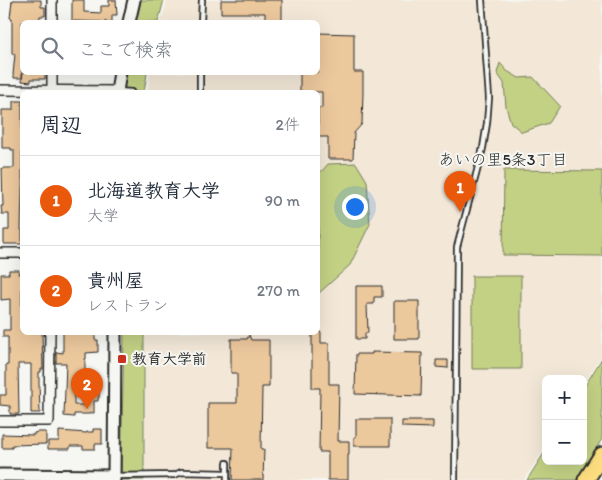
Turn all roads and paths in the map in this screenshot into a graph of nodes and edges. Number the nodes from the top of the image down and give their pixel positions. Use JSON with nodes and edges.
{"nodes":[{"id":1,"x":52,"y":0,"type":"edge"},
{"id":2,"x":134,"y":0,"type":"edge"},
{"id":3,"x":202,"y":0,"type":"edge"},
{"id":4,"x":482,"y":0,"type":"edge"},
{"id":5,"x":52,"y":20,"type":"edge"},
{"id":6,"x":129,"y":20,"type":"edge"},
{"id":7,"x":201,"y":20,"type":"edge"},
{"id":8,"x":52,"y":75,"type":"edge"},
{"id":9,"x":120,"y":75,"type":"edge"},
{"id":10,"x":200,"y":75,"type":"edge"},
{"id":11,"x":0,"y":90,"type":"edge"},
{"id":12,"x":52,"y":90,"type":"edge"},
{"id":13,"x":117,"y":90,"type":"edge"},
{"id":14,"x":200,"y":90,"type":"edge"},
{"id":15,"x":20,"y":91,"type":"edge"},
{"id":16,"x":0,"y":253,"type":"edge"},
{"id":17,"x":20,"y":253,"type":"edge"},
{"id":18,"x":50,"y":335,"type":"edge"},
{"id":19,"x":115,"y":335,"type":"edge"},
{"id":20,"x":0,"y":421,"type":"edge"},
{"id":21,"x":602,"y":455,"type":"edge"},
{"id":22,"x":227,"y":463,"type":"dead end"},
{"id":23,"x":203,"y":472,"type":"junction"},
{"id":24,"x":227,"y":473,"type":"junction"},
{"id":25,"x":0,"y":475,"type":"edge"},
{"id":26,"x":114,"y":478,"type":"edge"},
{"id":27,"x":175,"y":478,"type":"edge"},
{"id":28,"x":180,"y":480,"type":"edge"},
{"id":29,"x":203,"y":480,"type":"edge"},
{"id":30,"x":227,"y":480,"type":"edge"},
{"id":31,"x":454,"y":480,"type":"edge"},
{"id":32,"x":586,"y":480,"type":"edge"}],
"edges":[{"from":1,"to":5,"type":"street"},
{"from":2,"to":6,"type":"street"},
{"from":3,"to":7,"type":"lane"},
{"from":4,"to":31,"type":"lane"},
{"from":8,"to":12,"type":"street"},
{"from":9,"to":13,"type":"street"},
{"from":10,"to":14,"type":"lane"},
{"from":11,"to":15,"type":"street"},
{"from":16,"to":17,"type":"street"},
{"from":18,"to":20,"type":"street"},
{"from":19,"to":26,"type":"street"},
{"from":21,"to":32,"type":"highway"},
{"from":22,"to":24,"type":"lane"},
{"from":23,"to":24,"type":"lane"},
{"from":23,"to":27,"type":"lane"},
{"from":23,"to":29,"type":"lane"},
{"from":24,"to":30,"type":"lane"},
{"from":25,"to":26,"type":"street"},
{"from":26,"to":27,"type":"lane"},
{"from":27,"to":28,"type":"lane"}]}
